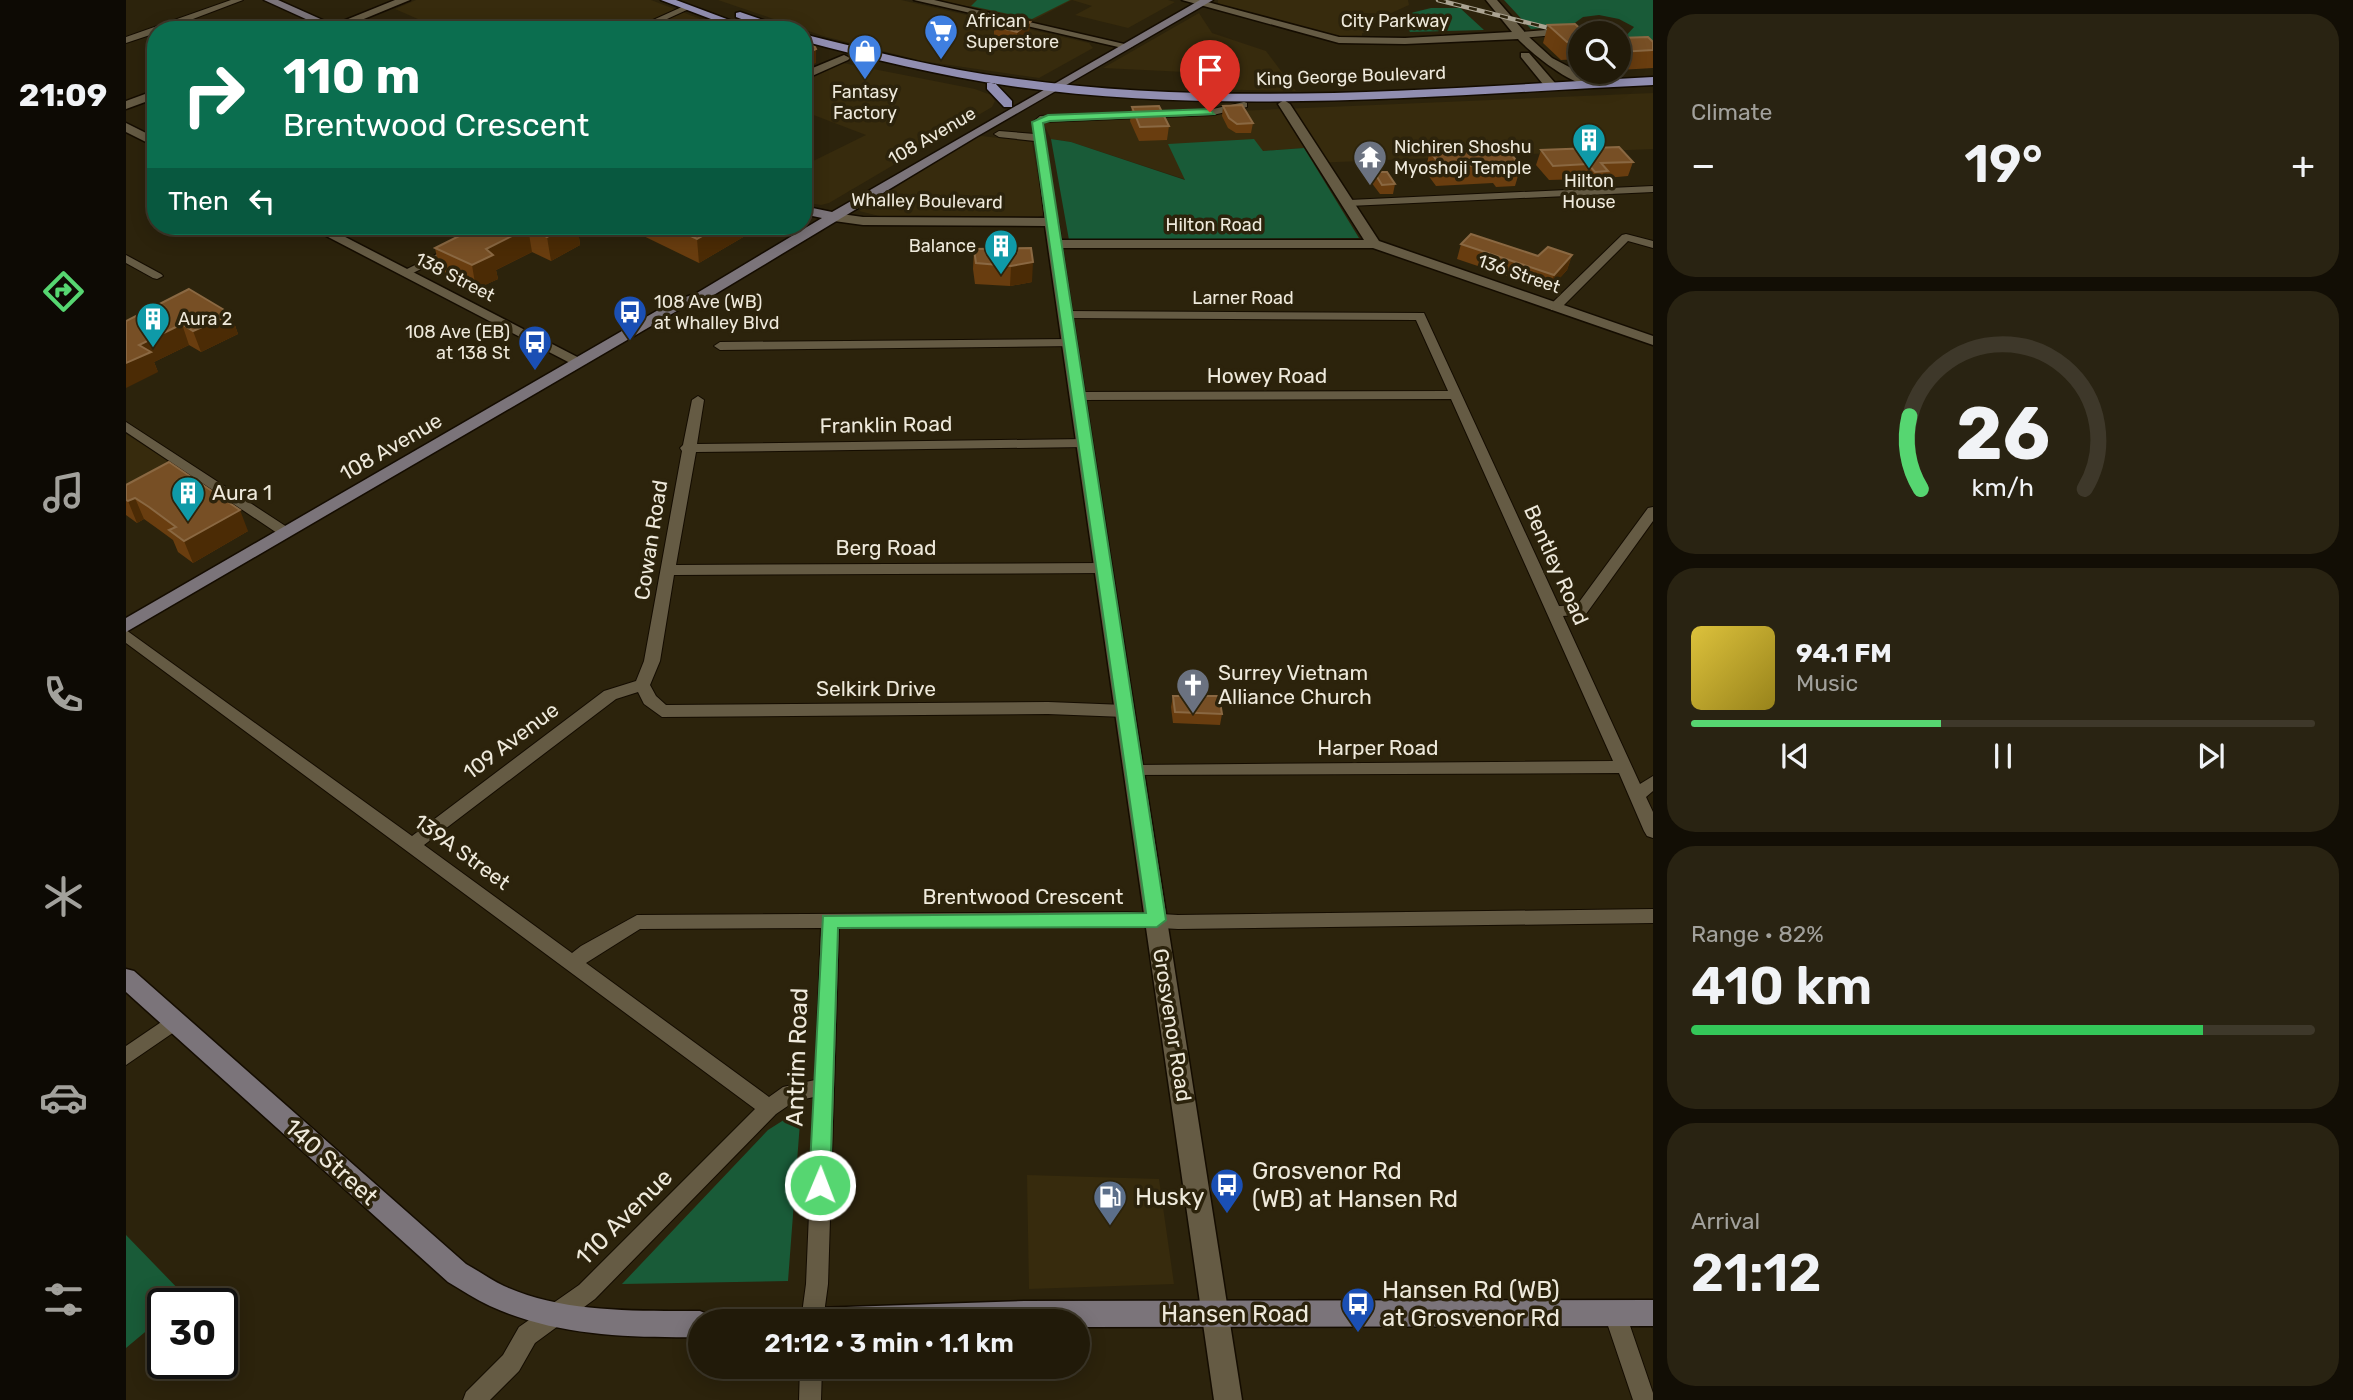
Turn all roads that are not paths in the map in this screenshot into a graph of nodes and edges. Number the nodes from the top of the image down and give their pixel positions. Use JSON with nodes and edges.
{"nodes":[{"id":1,"x":239,"y":0,"type":"edge"},
{"id":2,"x":269,"y":0,"type":"edge"},
{"id":3,"x":405,"y":0,"type":"edge"},
{"id":4,"x":666,"y":0,"type":"edge"},
{"id":5,"x":698,"y":0,"type":"edge"},
{"id":6,"x":919,"y":0,"type":"edge"},
{"id":7,"x":1195,"y":1,"type":"edge"},
{"id":8,"x":690,"y":4,"type":"edge"},
{"id":9,"x":1486,"y":4,"type":"edge"},
{"id":10,"x":715,"y":6,"type":"junction"},
{"id":11,"x":180,"y":21,"type":"edge"},
{"id":12,"x":315,"y":21,"type":"edge"},
{"id":13,"x":353,"y":21,"type":"edge"},
{"id":14,"x":654,"y":21,"type":"edge"},
{"id":15,"x":730,"y":21,"type":"edge"},
{"id":16,"x":757,"y":21,"type":"edge"},
{"id":17,"x":1568,"y":31,"type":"edge"},
{"id":18,"x":147,"y":33,"type":"edge"},
{"id":19,"x":1522,"y":35,"type":"junction"},
{"id":20,"x":1507,"y":36,"type":"junction"},
{"id":21,"x":812,"y":39,"type":"edge"},
{"id":22,"x":126,"y":40,"type":"edge"},
{"id":23,"x":1121,"y":45,"type":"junction"},
{"id":24,"x":812,"y":49,"type":"edge"},
{"id":25,"x":844,"y":58,"type":"junction"},
{"id":26,"x":812,"y":73,"type":"edge"},
{"id":27,"x":1568,"y":73,"type":"edge"},
{"id":28,"x":1653,"y":81,"type":"edge"},
{"id":29,"x":1631,"y":82,"type":"edge"},
{"id":30,"x":1596,"y":84,"type":"edge"},
{"id":31,"x":991,"y":86,"type":"junction"},
{"id":32,"x":1551,"y":86,"type":"junction"},
{"id":33,"x":1056,"y":87,"type":"junction"},
{"id":34,"x":1043,"y":89,"type":"junction"},
{"id":35,"x":1653,"y":90,"type":"edge"},
{"id":36,"x":1030,"y":92,"type":"junction"},
{"id":37,"x":147,"y":97,"type":"edge"},
{"id":38,"x":1007,"y":104,"type":"junction"},
{"id":39,"x":1284,"y":104,"type":"junction"},
{"id":40,"x":126,"y":105,"type":"edge"},
{"id":41,"x":1244,"y":105,"type":"junction"},
{"id":42,"x":1048,"y":118,"type":"joint"},
{"id":43,"x":126,"y":127,"type":"edge"},
{"id":44,"x":999,"y":134,"type":"dead end"},
{"id":45,"x":147,"y":138,"type":"edge"},
{"id":46,"x":1040,"y":138,"type":"junction"},
{"id":47,"x":1653,"y":189,"type":"edge"},
{"id":48,"x":1349,"y":203,"type":"junction"},
{"id":49,"x":812,"y":213,"type":"edge"},
{"id":50,"x":818,"y":214,"type":"junction"},
{"id":51,"x":812,"y":217,"type":"edge"},
{"id":52,"x":834,"y":217,"type":"junction"},
{"id":53,"x":1051,"y":222,"type":"junction"},
{"id":54,"x":812,"y":230,"type":"edge"},
{"id":55,"x":331,"y":235,"type":"edge"},
{"id":56,"x":782,"y":235,"type":"edge"},
{"id":57,"x":804,"y":235,"type":"edge"},
{"id":58,"x":470,"y":241,"type":"edge"},
{"id":59,"x":1055,"y":244,"type":"junction"},
{"id":60,"x":1374,"y":244,"type":"junction"},
{"id":61,"x":1653,"y":245,"type":"edge"},
{"id":62,"x":126,"y":258,"type":"edge"},
{"id":63,"x":405,"y":273,"type":"junction"},
{"id":64,"x":157,"y":276,"type":"dead end"},
{"id":65,"x":677,"y":304,"type":"junction"},
{"id":66,"x":1555,"y":307,"type":"junction"},
{"id":67,"x":1065,"y":315,"type":"junction"},
{"id":68,"x":1420,"y":316,"type":"joint"},
{"id":69,"x":1653,"y":341,"type":"edge"},
{"id":70,"x":1070,"y":343,"type":"junction"},
{"id":71,"x":720,"y":346,"type":"dead end"},
{"id":72,"x":579,"y":362,"type":"junction"},
{"id":73,"x":1457,"y":395,"type":"junction"},
{"id":74,"x":1077,"y":396,"type":"junction"},
{"id":75,"x":698,"y":400,"type":"dead end"},
{"id":76,"x":126,"y":426,"type":"edge"},
{"id":77,"x":1085,"y":443,"type":"junction"},
{"id":78,"x":687,"y":448,"type":"junction"},
{"id":79,"x":1653,"y":511,"type":"edge"},
{"id":80,"x":285,"y":532,"type":"junction"},
{"id":81,"x":1103,"y":568,"type":"junction"},
{"id":82,"x":669,"y":570,"type":"junction"},
{"id":83,"x":1554,"y":611,"type":"junction"},
{"id":84,"x":126,"y":626,"type":"edge"},
{"id":85,"x":126,"y":635,"type":"edge"},
{"id":86,"x":642,"y":685,"type":"junction"},
{"id":87,"x":1125,"y":711,"type":"junction"},
{"id":88,"x":1622,"y":766,"type":"junction"},
{"id":89,"x":1134,"y":771,"type":"junction"},
{"id":90,"x":1653,"y":782,"type":"edge"},
{"id":91,"x":1637,"y":795,"type":"junction"},
{"id":92,"x":1653,"y":831,"type":"edge"},
{"id":93,"x":412,"y":844,"type":"junction"},
{"id":94,"x":1653,"y":916,"type":"edge"},
{"id":95,"x":1157,"y":920,"type":"junction"},
{"id":96,"x":830,"y":921,"type":"junction"},
{"id":97,"x":574,"y":963,"type":"junction"},
{"id":98,"x":126,"y":978,"type":"edge"},
{"id":99,"x":173,"y":1022,"type":"junction"},
{"id":100,"x":126,"y":1057,"type":"edge"},
{"id":101,"x":822,"y":1087,"type":"junction"},
{"id":102,"x":769,"y":1108,"type":"junction"},
{"id":103,"x":815,"y":1309,"type":"edge"},
{"id":104,"x":1653,"y":1313,"type":"edge"},
{"id":105,"x":556,"y":1314,"type":"junction"},
{"id":106,"x":1090,"y":1314,"type":"edge"},
{"id":107,"x":1216,"y":1314,"type":"junction"},
{"id":108,"x":1615,"y":1314,"type":"junction"},
{"id":109,"x":688,"y":1324,"type":"edge"},
{"id":110,"x":811,"y":1379,"type":"edge"},
{"id":111,"x":474,"y":1400,"type":"edge"},
{"id":112,"x":810,"y":1400,"type":"edge"},
{"id":113,"x":1228,"y":1400,"type":"edge"},
{"id":114,"x":1644,"y":1400,"type":"edge"}],
"edges":[{"from":1,"to":11,"type":"street"},
{"from":2,"to":12,"type":"main road"},
{"from":3,"to":13,"type":"street"},
{"from":4,"to":8,"type":"main road"},
{"from":5,"to":10,"type":"main road"},
{"from":6,"to":23,"type":"street"},
{"from":7,"to":20,"type":"street","name":"City Parkway"},
{"from":7,"to":23,"type":"main road","name":"108 Avenue"},
{"from":8,"to":10,"type":"main road"},
{"from":8,"to":14,"type":"street"},
{"from":8,"to":15,"type":"main road"},
{"from":9,"to":19,"type":"street"},
{"from":9,"to":20,"type":"street"},
{"from":10,"to":16,"type":"main road"},
{"from":17,"to":19,"type":"street","name":"City Parkway"},
{"from":18,"to":22,"type":"street"},
{"from":19,"to":20,"type":"street","name":"City Parkway"},
{"from":19,"to":27,"type":"street"},
{"from":20,"to":32,"type":"street"},
{"from":21,"to":34,"type":"main road","name":"King George Boulevard"},
{"from":23,"to":33,"type":"main road","name":"108 Avenue"},
{"from":23,"to":34,"type":"main road","name":"108 Avenue"},
{"from":24,"to":25,"type":"main road","name":"King George Boulevard"},
{"from":25,"to":26,"type":"street"},
{"from":25,"to":31,"type":"main road","name":"King George Boulevard"},
{"from":28,"to":29,"type":"main road","name":"King George Boulevard"},
{"from":30,"to":32,"type":"main road","name":"King George Boulevard"},
{"from":31,"to":36,"type":"main road","name":"King George Boulevard"},
{"from":31,"to":38,"type":"main road"},
{"from":32,"to":33,"type":"main road","name":"King George Boulevard"},
{"from":33,"to":34,"type":"main road","name":"108 Avenue"},
{"from":34,"to":36,"type":"main road","name":"King George Boulevard"},
{"from":34,"to":41,"type":"main road","name":"King George Boulevard"},
{"from":34,"to":52,"type":"main road","name":"108 Avenue"},
{"from":35,"to":39,"type":"main road","name":"King George Boulevard"},
{"from":36,"to":38,"type":"main road","name":"108 Avenue"},
{"from":37,"to":40,"type":"street"},
{"from":38,"to":50,"type":"main road","name":"108 Avenue"},
{"from":39,"to":41,"type":"main road","name":"King George Boulevard"},
{"from":39,"to":48,"type":"street"},
{"from":41,"to":42,"type":"street","name":"King George Boulevard"},
{"from":42,"to":46,"type":"street","name":"Grosvenor Road"},
{"from":43,"to":45,"type":"street"},
{"from":44,"to":46,"type":"street"},
{"from":46,"to":53,"type":"street","name":"Grosvenor Road"},
{"from":47,"to":48,"type":"street"},
{"from":48,"to":60,"type":"street"},
{"from":49,"to":50,"type":"main road","name":"Whalley Boulevard"},
{"from":50,"to":51,"type":"main road","name":"108 Avenue"},
{"from":50,"to":52,"type":"main road","name":"Whalley Boulevard"},
{"from":52,"to":53,"type":"street","name":"Whalley Boulevard"},
{"from":52,"to":54,"type":"main road","name":"108 Avenue"},
{"from":53,"to":59,"type":"street","name":"Grosvenor Road"},
{"from":55,"to":63,"type":"street","name":"138 Street"},
{"from":56,"to":65,"type":"main road","name":"108 Avenue"},
{"from":57,"to":65,"type":"main road","name":"108 Avenue"},
{"from":58,"to":63,"type":"street"},
{"from":59,"to":60,"type":"street","name":"Hilton Road"},
{"from":59,"to":67,"type":"street","name":"Grosvenor Road"},
{"from":60,"to":66,"type":"street","name":"136 Street"},
{"from":61,"to":66,"type":"street"},
{"from":62,"to":64,"type":"street"},
{"from":63,"to":72,"type":"street","name":"138 Street"},
{"from":65,"to":72,"type":"main road","name":"108 Avenue"},
{"from":66,"to":69,"type":"street","name":"136 Street"},
{"from":67,"to":68,"type":"street","name":"Larner Road"},
{"from":67,"to":70,"type":"street","name":"Grosvenor Road"},
{"from":68,"to":73,"type":"street","name":"Bentley Road"},
{"from":70,"to":71,"type":"street"},
{"from":70,"to":74,"type":"street","name":"Grosvenor Road"},
{"from":72,"to":80,"type":"main road","name":"108 Avenue"},
{"from":73,"to":74,"type":"street","name":"Howey Road"},
{"from":73,"to":83,"type":"street","name":"Bentley Road"},
{"from":74,"to":77,"type":"street","name":"Grosvenor Road"},
{"from":75,"to":78,"type":"street","name":"Cowan Road"},
{"from":76,"to":80,"type":"street"},
{"from":77,"to":78,"type":"street","name":"Franklin Road"},
{"from":77,"to":81,"type":"street","name":"Grosvenor Road"},
{"from":78,"to":82,"type":"street","name":"Cowan Road"},
{"from":79,"to":83,"type":"street"},
{"from":80,"to":84,"type":"main road","name":"108 Avenue"},
{"from":81,"to":82,"type":"street","name":"Berg Road"},
{"from":81,"to":87,"type":"street","name":"Grosvenor Road"},
{"from":82,"to":86,"type":"street","name":"Cowan Road"},
{"from":83,"to":88,"type":"street","name":"Bentley Road"},
{"from":85,"to":93,"type":"street","name":"139A Street"},
{"from":86,"to":87,"type":"street","name":"Selkirk Drive"},
{"from":86,"to":93,"type":"street","name":"109 Avenue"},
{"from":87,"to":89,"type":"street","name":"Grosvenor Road"},
{"from":88,"to":89,"type":"street","name":"Harper Road"},
{"from":88,"to":91,"type":"street","name":"Bentley Road"},
{"from":89,"to":95,"type":"street","name":"Grosvenor Road"},
{"from":90,"to":91,"type":"street"},
{"from":91,"to":92,"type":"street","name":"Bentley Road"},
{"from":93,"to":97,"type":"street","name":"139A Street"},
{"from":94,"to":95,"type":"street","name":"Brentwood Crescent"},
{"from":95,"to":96,"type":"street","name":"Brentwood Crescent"},
{"from":95,"to":107,"type":"street","name":"Grosvenor Road"},
{"from":96,"to":97,"type":"street","name":"Brentwood Crescent"},
{"from":96,"to":101,"type":"street","name":"Antrim Road"},
{"from":97,"to":102,"type":"street","name":"139A Street"},
{"from":98,"to":99,"type":"main road","name":"140 Street"},
{"from":99,"to":100,"type":"street"},
{"from":99,"to":105,"type":"main road","name":"140 Street"},
{"from":101,"to":102,"type":"street","name":"110 Avenue"},
{"from":101,"to":103,"type":"street","name":"Antrim Road"},
{"from":102,"to":105,"type":"street","name":"110 Avenue"},
{"from":104,"to":108,"type":"main road","name":"Hansen Road"},
{"from":105,"to":109,"type":"main road"},
{"from":105,"to":111,"type":"street","name":"110 Avenue"},
{"from":106,"to":107,"type":"main road","name":"Hansen Road"},
{"from":107,"to":108,"type":"main road","name":"Hansen Road"},
{"from":107,"to":113,"type":"street","name":"Grosvenor Road"},
{"from":108,"to":114,"type":"street"},
{"from":110,"to":112,"type":"street"}]}
